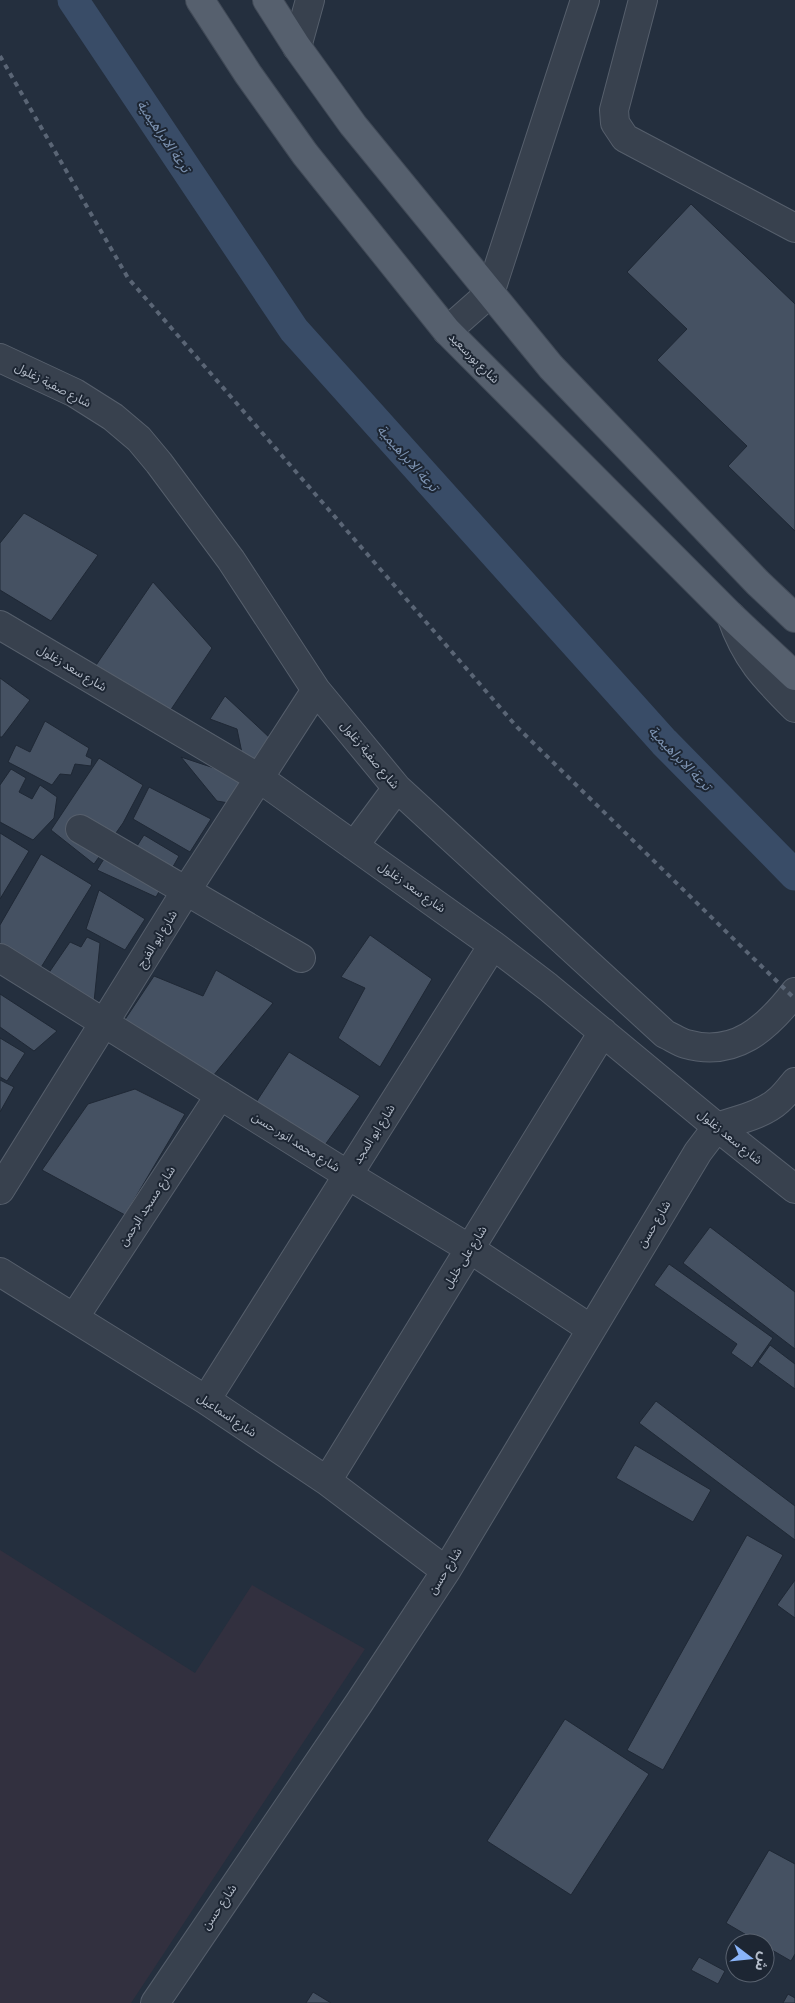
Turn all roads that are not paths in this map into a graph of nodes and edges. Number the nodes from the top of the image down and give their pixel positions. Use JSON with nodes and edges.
{"nodes":[{"id":1,"x":200,"y":0,"type":"edge"},
{"id":2,"x":267,"y":0,"type":"edge"},
{"id":3,"x":310,"y":0,"type":"edge"},
{"id":4,"x":585,"y":0,"type":"edge"},
{"id":5,"x":643,"y":0,"type":"edge"},
{"id":6,"x":297,"y":47,"type":"junction"},
{"id":7,"x":795,"y":228,"type":"edge"},
{"id":8,"x":490,"y":293,"type":"junction"},
{"id":9,"x":448,"y":331,"type":"junction"},
{"id":10,"x":0,"y":358,"type":"edge"},
{"id":11,"x":731,"y":616,"type":"junction"},
{"id":12,"x":795,"y":618,"type":"edge"},
{"id":13,"x":2,"y":632,"type":"edge"},
{"id":14,"x":795,"y":676,"type":"edge"},
{"id":15,"x":316,"y":690,"type":"junction"},
{"id":16,"x":795,"y":708,"type":"edge"},
{"id":17,"x":258,"y":778,"type":"junction"},
{"id":18,"x":397,"y":788,"type":"junction"},
{"id":19,"x":80,"y":829,"type":"dead end"},
{"id":20,"x":354,"y":846,"type":"junction"},
{"id":21,"x":186,"y":891,"type":"junction"},
{"id":22,"x":493,"y":944,"type":"junction"},
{"id":23,"x":576,"y":954,"type":"junction"},
{"id":24,"x":0,"y":958,"type":"edge"},
{"id":25,"x":301,"y":958,"type":"dead end"},
{"id":26,"x":548,"y":987,"type":"junction"},
{"id":27,"x":793,"y":994,"type":"edge"},
{"id":28,"x":106,"y":1022,"type":"junction"},
{"id":29,"x":603,"y":1032,"type":"junction"},
{"id":30,"x":795,"y":1082,"type":"edge"},
{"id":31,"x":220,"y":1095,"type":"junction"},
{"id":32,"x":717,"y":1127,"type":"junction"},
{"id":33,"x":348,"y":1175,"type":"junction"},
{"id":34,"x":795,"y":1189,"type":"edge"},
{"id":35,"x":0,"y":1190,"type":"edge"},
{"id":36,"x":470,"y":1249,"type":"junction"},
{"id":37,"x":0,"y":1272,"type":"edge"},
{"id":38,"x":74,"y":1318,"type":"junction"},
{"id":39,"x":591,"y":1329,"type":"junction"},
{"id":40,"x":206,"y":1400,"type":"junction"},
{"id":41,"x":326,"y":1481,"type":"junction"},
{"id":42,"x":446,"y":1571,"type":"junction"},
{"id":43,"x":156,"y":2003,"type":"edge"}],
"edges":[{"from":1,"to":9,"type":"main road","name":"شارع بورسعيد"},
{"from":2,"to":6,"type":"main road"},
{"from":3,"to":6,"type":"street"},
{"from":4,"to":8,"type":"street"},
{"from":5,"to":7,"type":"street"},
{"from":6,"to":8,"type":"main road"},
{"from":8,"to":9,"type":"street"},
{"from":8,"to":12,"type":"main road"},
{"from":9,"to":11,"type":"main road","name":"شارع بورسعيد"},
{"from":10,"to":15,"type":"street","name":"شارع صفية زغلول"},
{"from":11,"to":14,"type":"main road","name":"شارع بورسعيد"},
{"from":11,"to":16,"type":"street"},
{"from":13,"to":17,"type":"street","name":"شارع سعد زغلول"},
{"from":15,"to":17,"type":"street","name":"شارع ابو الفرج"},
{"from":15,"to":18,"type":"street","name":"شارع صفية زغلول"},
{"from":17,"to":20,"type":"street","name":"شارع سعد زغلول"},
{"from":17,"to":21,"type":"street","name":"شارع ابو الفرج"},
{"from":18,"to":20,"type":"street"},
{"from":18,"to":23,"type":"street","name":"شارع صفية زغلول"},
{"from":19,"to":21,"type":"street"},
{"from":20,"to":22,"type":"street","name":"شارع سعد زغلول"},
{"from":21,"to":25,"type":"street"},
{"from":21,"to":28,"type":"street","name":"شارع ابو الفرج"},
{"from":22,"to":26,"type":"street","name":"شارع سعد زغلول"},
{"from":22,"to":33,"type":"street","name":"شارع ابو المجد"},
{"from":23,"to":26,"type":"street"},
{"from":23,"to":27,"type":"street","name":"شارع صفية زغلول"},
{"from":24,"to":28,"type":"street","name":"شارع محمد انور حسن"},
{"from":26,"to":29,"type":"street","name":"شارع سعد زغلول"},
{"from":28,"to":31,"type":"street","name":"شارع محمد انور حسن"},
{"from":28,"to":35,"type":"street","name":"شارع ابو الفرج"},
{"from":29,"to":32,"type":"street","name":"شارع سعد زغلول"},
{"from":29,"to":36,"type":"street","name":"شارع على خليل"},
{"from":30,"to":32,"type":"street"},
{"from":31,"to":33,"type":"street","name":"شارع محمد انور حسن"},
{"from":31,"to":38,"type":"street","name":"شارع مسجد الرحمن"},
{"from":32,"to":34,"type":"street","name":"شارع سعد زغلول"},
{"from":32,"to":39,"type":"street","name":"شارع حسن"},
{"from":33,"to":36,"type":"street","name":"شارع محمد انور حسن"},
{"from":33,"to":40,"type":"street","name":"شارع ابو المجد"},
{"from":36,"to":39,"type":"street","name":"شارع محمد انور حسن"},
{"from":36,"to":41,"type":"street","name":"شارع على خليل"},
{"from":37,"to":38,"type":"street","name":"شارع اسماعيل"},
{"from":38,"to":40,"type":"street","name":"شارع اسماعيل"},
{"from":39,"to":42,"type":"street","name":"شارع حسن"},
{"from":40,"to":41,"type":"street","name":"شارع اسماعيل"},
{"from":41,"to":42,"type":"street","name":"شارع اسماعيل"},
{"from":42,"to":43,"type":"street","name":"شارع حسن"}]}
